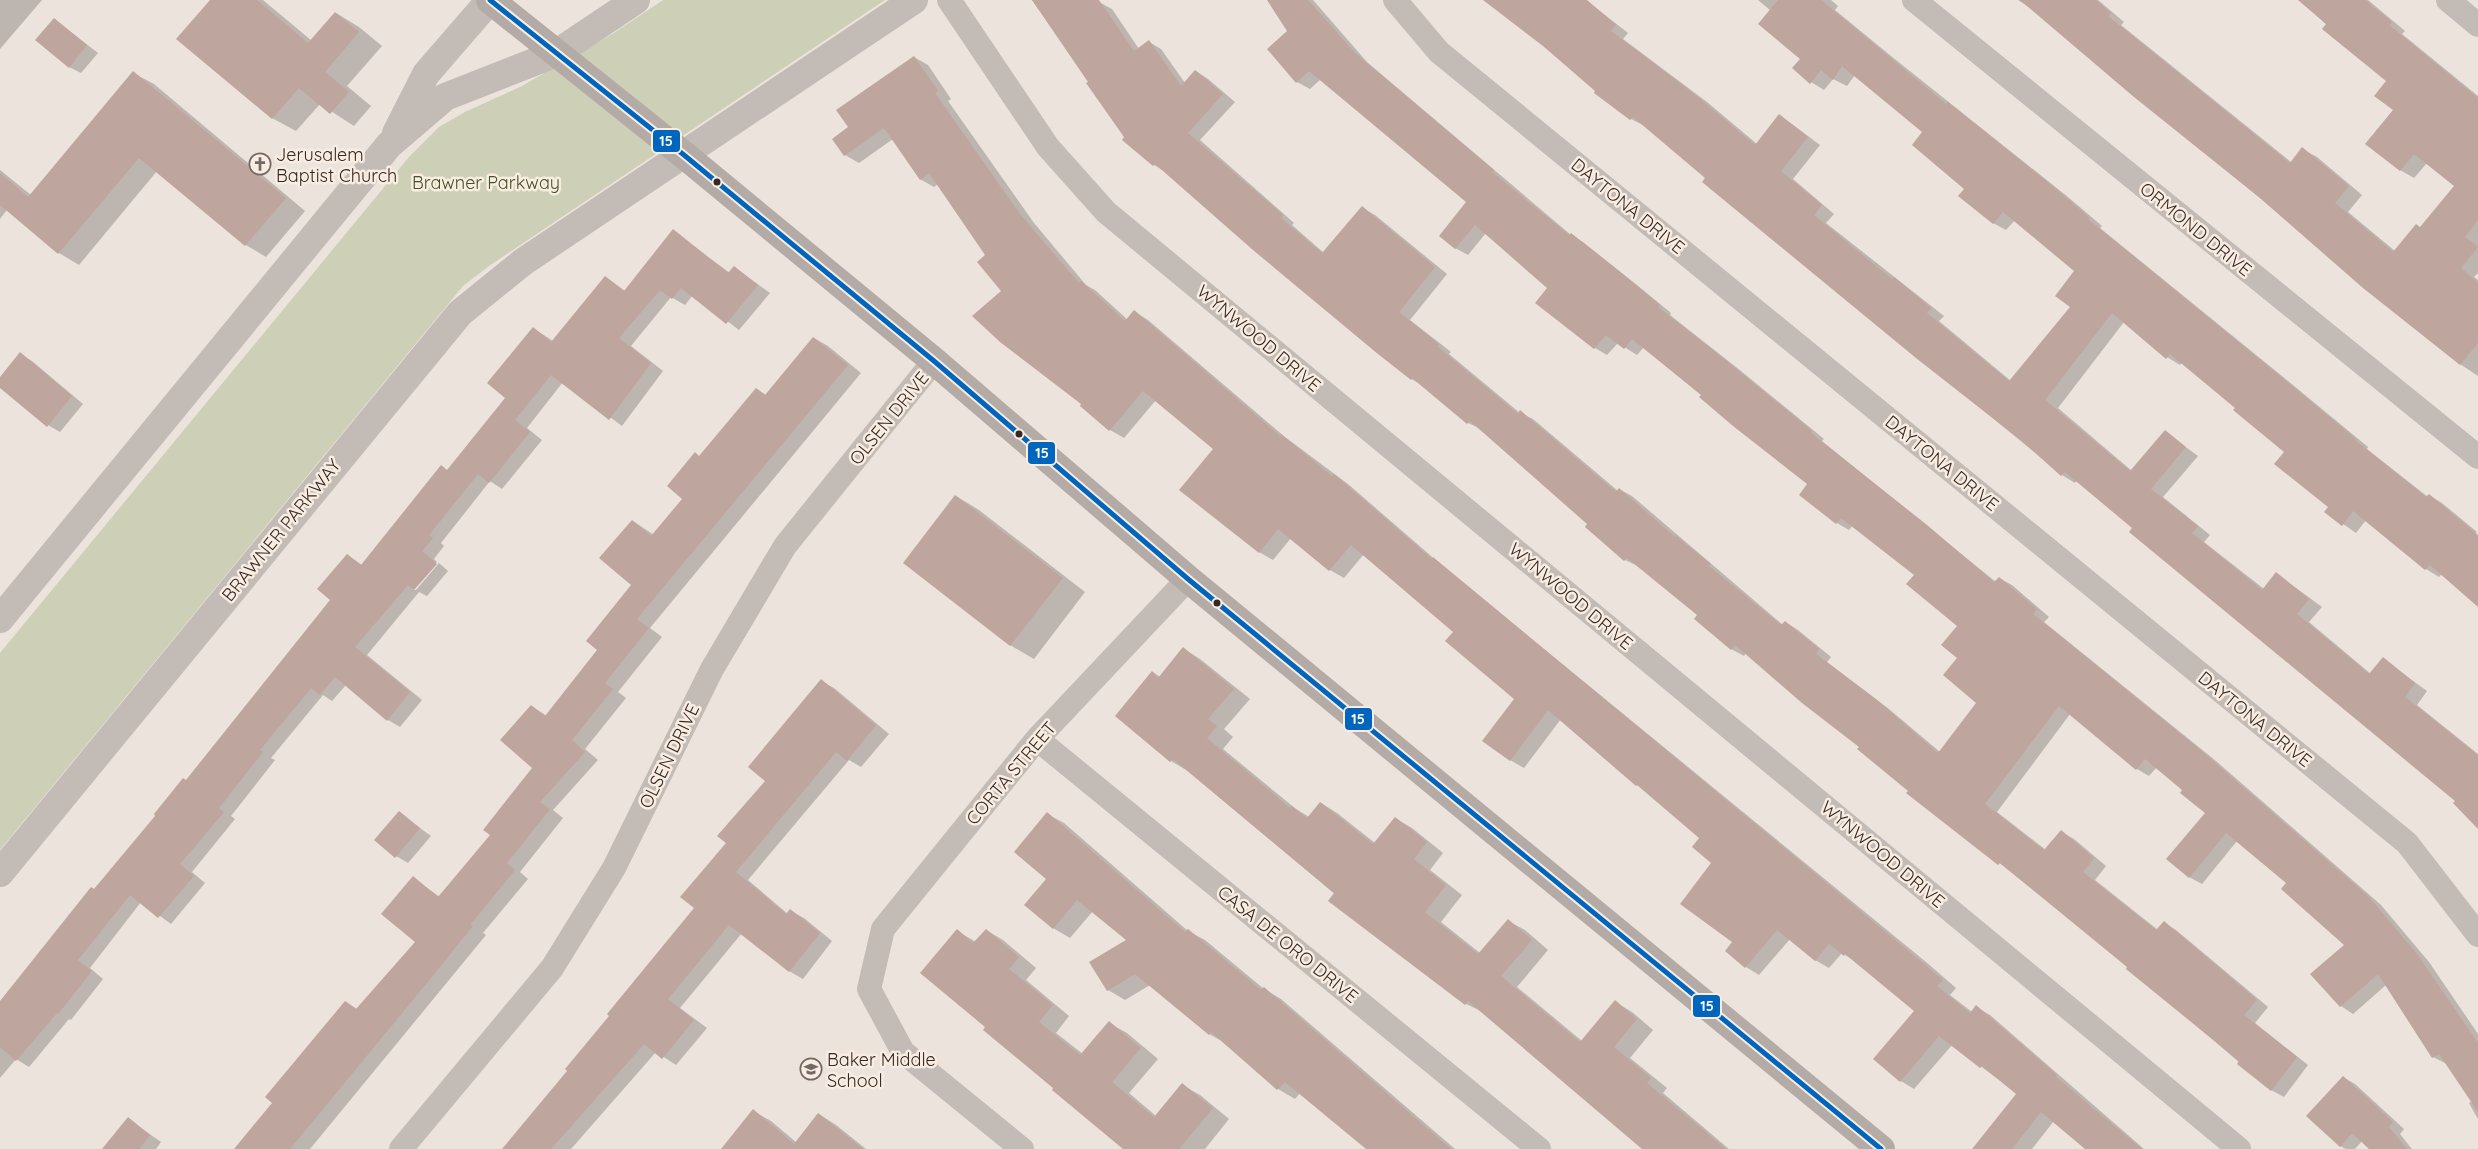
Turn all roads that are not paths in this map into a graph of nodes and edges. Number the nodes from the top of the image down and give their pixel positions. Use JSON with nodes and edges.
{"nodes":[{"id":1,"x":490,"y":0,"type":"edge"},
{"id":2,"x":636,"y":0,"type":"edge"},
{"id":3,"x":914,"y":0,"type":"edge"},
{"id":4,"x":949,"y":0,"type":"edge"},
{"id":5,"x":1395,"y":0,"type":"edge"},
{"id":6,"x":1914,"y":0,"type":"edge"},
{"id":7,"x":2448,"y":0,"type":"edge"},
{"id":8,"x":2478,"y":25,"type":"edge"},
{"id":9,"x":557,"y":53,"type":"junction"},
{"id":10,"x":389,"y":145,"type":"junction"},
{"id":11,"x":684,"y":154,"type":"junction"},
{"id":12,"x":934,"y":361,"type":"junction"},
{"id":13,"x":2478,"y":457,"type":"edge"},
{"id":14,"x":1188,"y":579,"type":"junction"},
{"id":15,"x":0,"y":619,"type":"edge"},
{"id":16,"x":1037,"y":739,"type":"junction"},
{"id":17,"x":0,"y":873,"type":"edge"},
{"id":18,"x":2478,"y":935,"type":"edge"},
{"id":19,"x":401,"y":1149,"type":"edge"},
{"id":20,"x":1022,"y":1149,"type":"edge"},
{"id":21,"x":1540,"y":1149,"type":"edge"},
{"id":22,"x":1881,"y":1149,"type":"edge"},
{"id":23,"x":2239,"y":1149,"type":"edge"}],
"edges":[{"from":1,"to":9,"type":"main road"},
{"from":1,"to":10,"type":"street"},
{"from":2,"to":9,"type":"street"},
{"from":3,"to":11,"type":"street","name":"BRAWNER PARKWAY"},
{"from":4,"to":23,"type":"street","name":"WYNWOOD DRIVE"},
{"from":5,"to":18,"type":"street","name":"DAYTONA DRIVE"},
{"from":6,"to":13,"type":"street","name":"ORMOND DRIVE"},
{"from":7,"to":8,"type":"street"},
{"from":9,"to":10,"type":"street"},
{"from":9,"to":11,"type":"main road"},
{"from":10,"to":15,"type":"street"},
{"from":11,"to":12,"type":"main road"},
{"from":11,"to":17,"type":"street","name":"BRAWNER PARKWAY"},
{"from":12,"to":14,"type":"main road"},
{"from":12,"to":19,"type":"street","name":"OLSEN DRIVE"},
{"from":14,"to":16,"type":"street","name":"CORTA STREET"},
{"from":14,"to":22,"type":"main road"},
{"from":16,"to":20,"type":"street","name":"CORTA STREET"},
{"from":16,"to":21,"type":"street","name":"CASA DE ORO DRIVE"}]}
